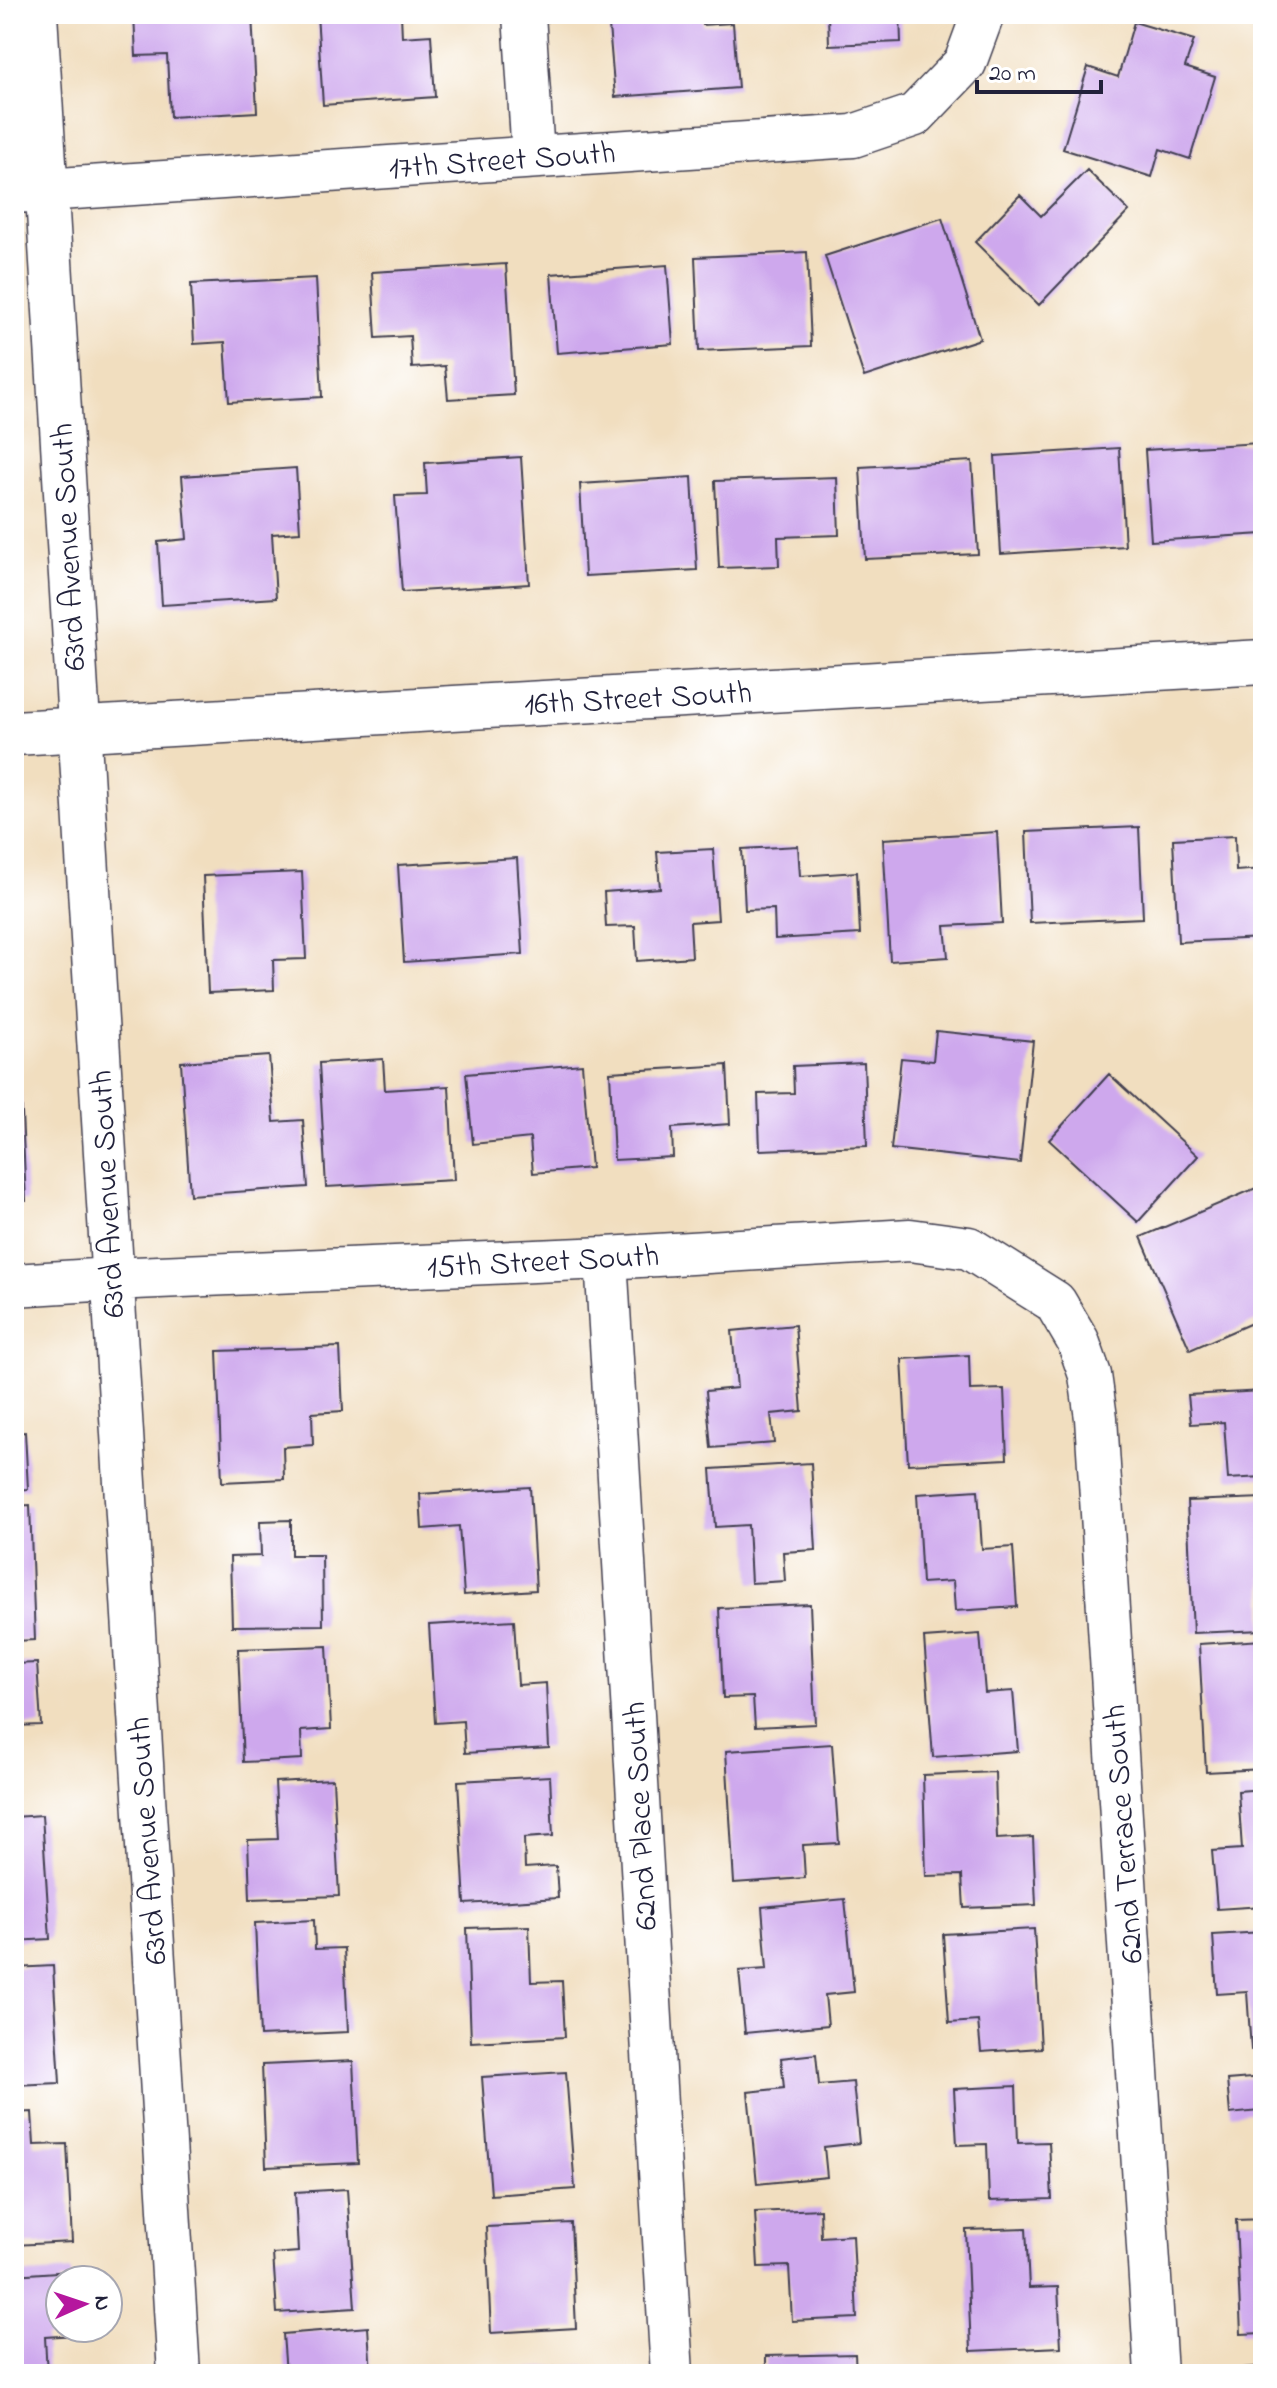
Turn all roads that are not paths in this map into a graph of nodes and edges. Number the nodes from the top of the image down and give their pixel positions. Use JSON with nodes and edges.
{"nodes":[{"id":1,"x":36,"y":14,"type":"edge"},
{"id":2,"x":524,"y":14,"type":"edge"},
{"id":3,"x":983,"y":14,"type":"edge"},
{"id":4,"x":533,"y":157,"type":"junction"},
{"id":5,"x":30,"y":191,"type":"edge"},
{"id":6,"x":1263,"y":662,"type":"edge"},
{"id":7,"x":78,"y":728,"type":"junction"},
{"id":8,"x":14,"y":733,"type":"edge"},
{"id":9,"x":606,"y":1258,"type":"junction"},
{"id":10,"x":111,"y":1279,"type":"junction"},
{"id":11,"x":14,"y":1285,"type":"edge"},
{"id":12,"x":1055,"y":1302,"type":"joint"},
{"id":13,"x":179,"y":2374,"type":"edge"},
{"id":14,"x":672,"y":2374,"type":"edge"},
{"id":15,"x":1156,"y":2374,"type":"edge"}],
"edges":[{"from":1,"to":5,"type":"street","name":"63rd Avenue South"},
{"from":2,"to":4,"type":"street"},
{"from":3,"to":4,"type":"street","name":"17th Street South"},
{"from":4,"to":5,"type":"street","name":"17th Street South"},
{"from":5,"to":7,"type":"street","name":"63rd Avenue South"},
{"from":6,"to":7,"type":"street","name":"16th Street South"},
{"from":7,"to":8,"type":"street","name":"16th Street South"},
{"from":7,"to":10,"type":"street","name":"63rd Avenue South"},
{"from":9,"to":10,"type":"street","name":"15th Street South"},
{"from":9,"to":12,"type":"street","name":"15th Street South"},
{"from":9,"to":14,"type":"street","name":"62nd Place South"},
{"from":10,"to":11,"type":"street","name":"15th Street South"},
{"from":10,"to":13,"type":"street","name":"63rd Avenue South"},
{"from":12,"to":15,"type":"street","name":"62nd Terrace South"}]}
